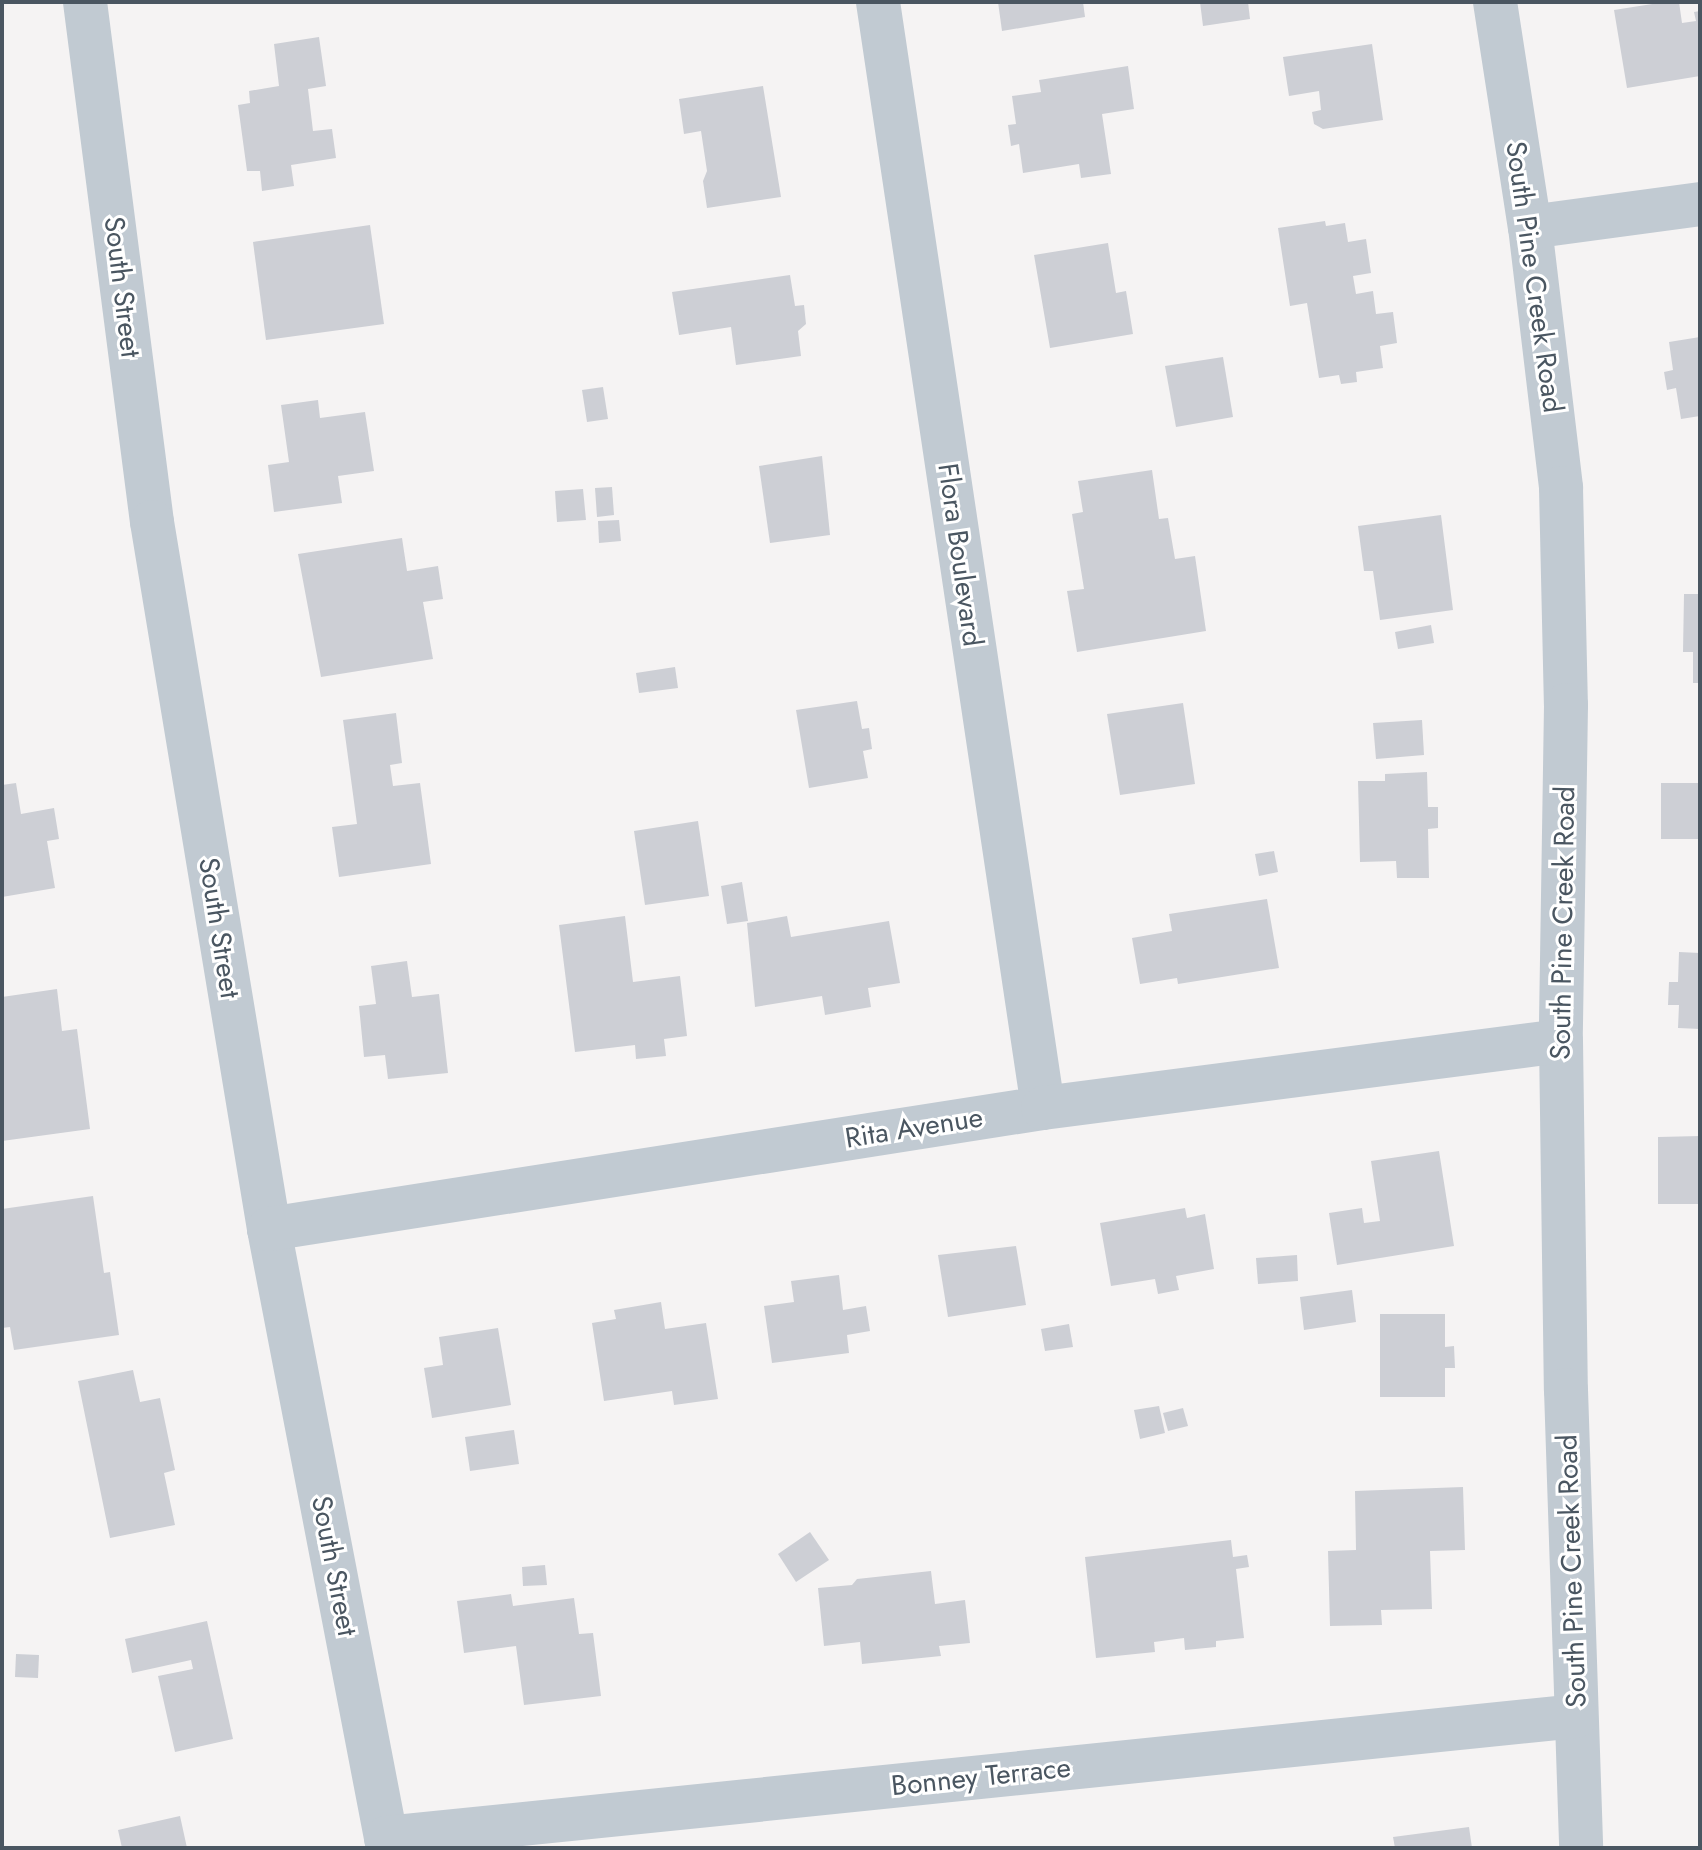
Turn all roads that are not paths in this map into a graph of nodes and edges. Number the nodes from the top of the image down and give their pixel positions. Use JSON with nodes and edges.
{"nodes":[{"id":1,"x":85,"y":2,"type":"edge"},
{"id":2,"x":878,"y":2,"type":"edge"},
{"id":3,"x":1495,"y":2,"type":"edge"},
{"id":4,"x":1700,"y":204,"type":"edge"},
{"id":5,"x":1530,"y":227,"type":"junction"},
{"id":6,"x":1561,"y":1041,"type":"junction"},
{"id":7,"x":1043,"y":1108,"type":"junction"},
{"id":8,"x":269,"y":1229,"type":"junction"},
{"id":9,"x":1576,"y":1716,"type":"junction"},
{"id":10,"x":387,"y":1843,"type":"edge"},
{"id":11,"x":1581,"y":1848,"type":"edge"}],
"edges":[{"from":1,"to":8,"type":"street","name":"South Street"},
{"from":2,"to":7,"type":"street","name":"Flora Boulevard"},
{"from":3,"to":5,"type":"street","name":"South Pine Creek Road"},
{"from":4,"to":5,"type":"street"},
{"from":5,"to":6,"type":"street","name":"South Pine Creek Road"},
{"from":6,"to":7,"type":"street","name":"Rita Avenue"},
{"from":6,"to":9,"type":"street","name":"South Pine Creek Road"},
{"from":7,"to":8,"type":"street","name":"Rita Avenue"},
{"from":8,"to":10,"type":"street","name":"South Street"},
{"from":9,"to":10,"type":"street","name":"Bonney Terrace"},
{"from":9,"to":11,"type":"street","name":"South Pine Creek Road"}]}
